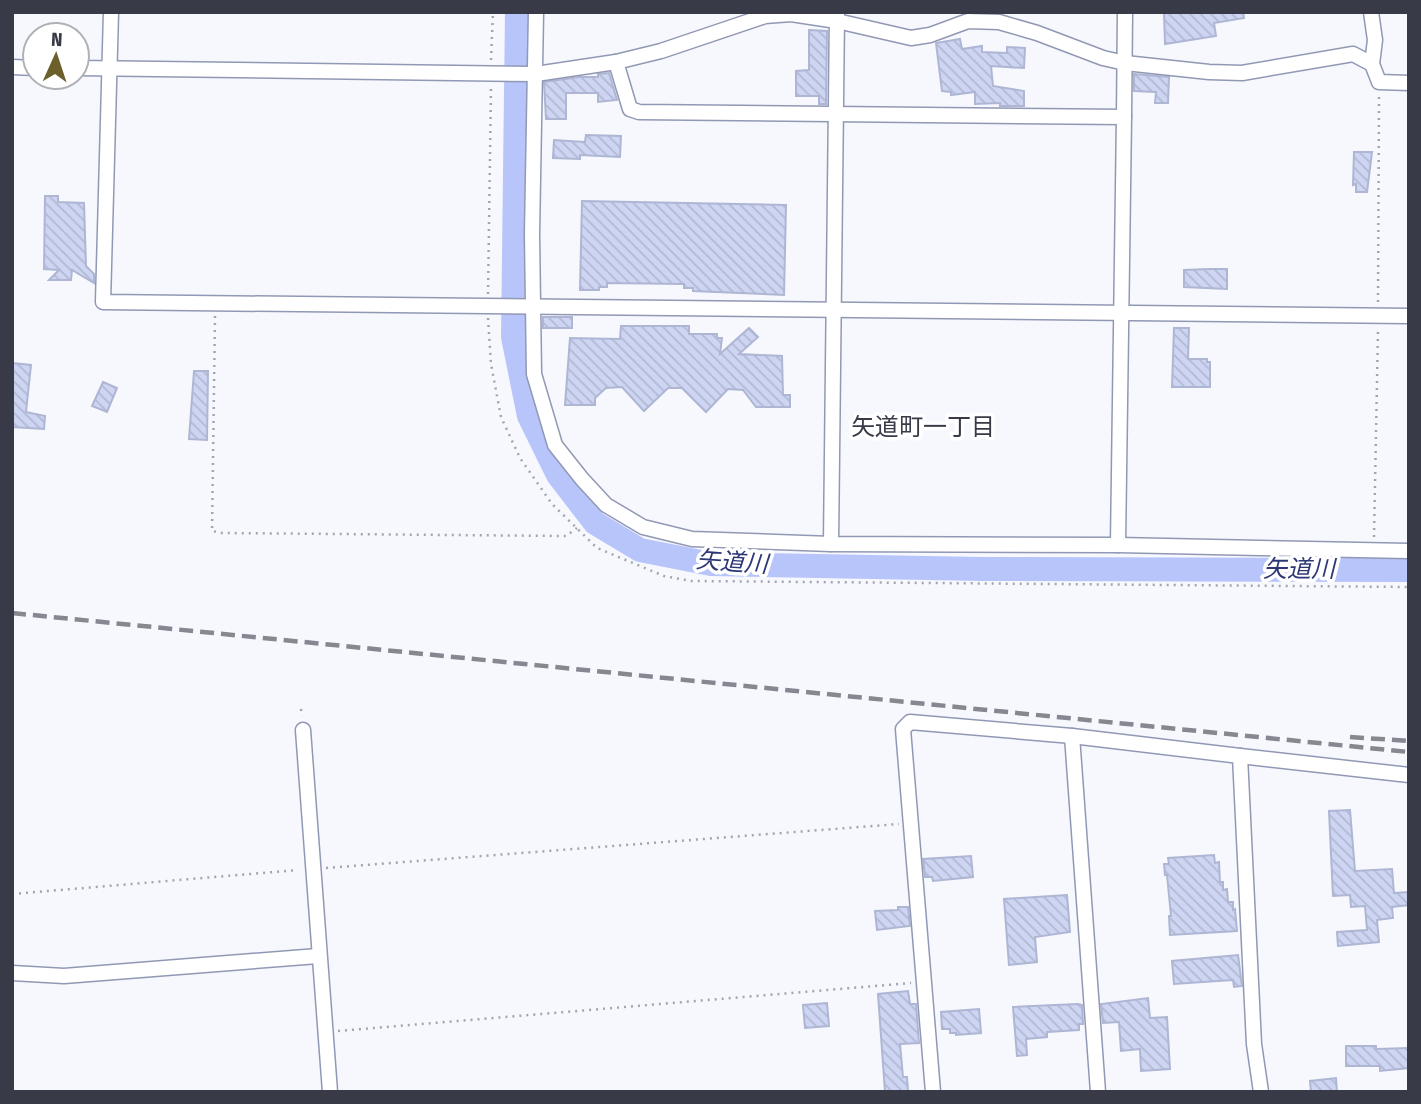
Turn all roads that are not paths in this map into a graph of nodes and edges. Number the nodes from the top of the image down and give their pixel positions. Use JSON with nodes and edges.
{"nodes":[{"id":1,"x":111,"y":12,"type":"edge"},
{"id":2,"x":536,"y":12,"type":"edge"},
{"id":3,"x":1125,"y":12,"type":"edge"},
{"id":4,"x":1371,"y":12,"type":"edge"},
{"id":5,"x":837,"y":17,"type":"edge"},
{"id":6,"x":965,"y":17,"type":"edge"},
{"id":7,"x":616,"y":62,"type":"junction"},
{"id":8,"x":1125,"y":63,"type":"junction"},
{"id":9,"x":1372,"y":64,"type":"junction"},
{"id":10,"x":91,"y":68,"type":"edge"},
{"id":11,"x":110,"y":68,"type":"junction"},
{"id":12,"x":533,"y":74,"type":"junction"},
{"id":13,"x":1409,"y":83,"type":"edge"},
{"id":14,"x":836,"y":114,"type":"junction"},
{"id":15,"x":1124,"y":117,"type":"junction"},
{"id":16,"x":529,"y":307,"type":"junction"},
{"id":17,"x":833,"y":310,"type":"junction"},
{"id":18,"x":1120,"y":313,"type":"junction"},
{"id":19,"x":1409,"y":316,"type":"edge"},
{"id":20,"x":831,"y":544,"type":"junction"},
{"id":21,"x":1118,"y":545,"type":"junction"},
{"id":22,"x":1409,"y":551,"type":"edge"},
{"id":23,"x":303,"y":730,"type":"dead end"},
{"id":24,"x":1072,"y":736,"type":"junction"},
{"id":25,"x":1240,"y":755,"type":"junction"},
{"id":26,"x":1409,"y":775,"type":"edge"},
{"id":27,"x":318,"y":956,"type":"junction"},
{"id":28,"x":12,"y":973,"type":"edge"},
{"id":29,"x":330,"y":1092,"type":"edge"},
{"id":30,"x":933,"y":1092,"type":"edge"},
{"id":31,"x":1098,"y":1092,"type":"edge"},
{"id":32,"x":1261,"y":1092,"type":"edge"}],
"edges":[{"from":1,"to":11,"type":"street"},
{"from":2,"to":12,"type":"street"},
{"from":3,"to":8,"type":"street"},
{"from":4,"to":9,"type":"street"},
{"from":5,"to":6,"type":"street"},
{"from":5,"to":7,"type":"street"},
{"from":5,"to":14,"type":"street"},
{"from":6,"to":8,"type":"street"},
{"from":7,"to":12,"type":"street"},
{"from":7,"to":14,"type":"street"},
{"from":8,"to":9,"type":"street"},
{"from":8,"to":15,"type":"street"},
{"from":9,"to":13,"type":"street"},
{"from":10,"to":11,"type":"street"},
{"from":11,"to":12,"type":"street"},
{"from":11,"to":16,"type":"street"},
{"from":12,"to":16,"type":"street"},
{"from":14,"to":15,"type":"street"},
{"from":14,"to":17,"type":"street"},
{"from":15,"to":18,"type":"street"},
{"from":16,"to":17,"type":"street"},
{"from":16,"to":20,"type":"street"},
{"from":17,"to":18,"type":"street"},
{"from":17,"to":20,"type":"street"},
{"from":18,"to":19,"type":"street"},
{"from":18,"to":21,"type":"street"},
{"from":20,"to":21,"type":"street"},
{"from":21,"to":22,"type":"street"},
{"from":23,"to":27,"type":"street"},
{"from":24,"to":25,"type":"street"},
{"from":24,"to":30,"type":"street"},
{"from":24,"to":31,"type":"street"},
{"from":25,"to":26,"type":"street"},
{"from":25,"to":32,"type":"street"},
{"from":27,"to":28,"type":"street"},
{"from":27,"to":29,"type":"street"}]}
